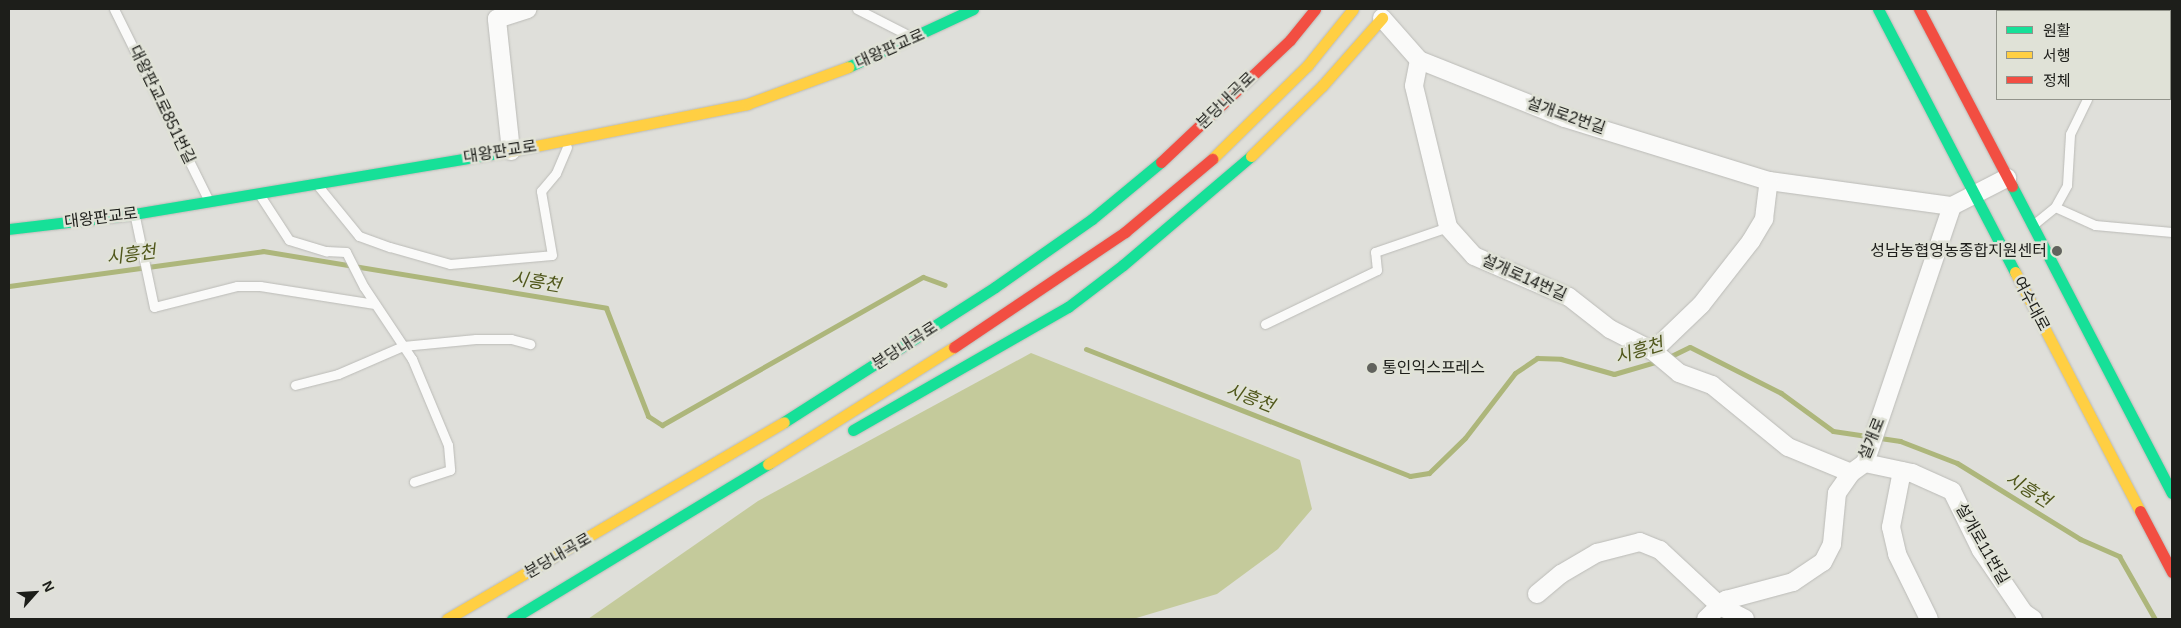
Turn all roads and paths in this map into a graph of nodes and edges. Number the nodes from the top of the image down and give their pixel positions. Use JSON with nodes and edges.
{"nodes":[{"id":1,"x":114,"y":9,"type":"edge"},
{"id":2,"x":527,"y":9,"type":"edge"},
{"id":3,"x":857,"y":9,"type":"edge"},
{"id":4,"x":973,"y":9,"type":"edge"},
{"id":5,"x":1315,"y":9,"type":"edge"},
{"id":6,"x":1353,"y":9,"type":"edge"},
{"id":7,"x":1878,"y":9,"type":"edge"},
{"id":8,"x":1919,"y":9,"type":"edge"},
{"id":9,"x":1386,"y":13,"type":"edge"},
{"id":10,"x":915,"y":39,"type":"junction"},
{"id":11,"x":1419,"y":60,"type":"junction"},
{"id":12,"x":2087,"y":100,"type":"edge"},
{"id":13,"x":569,"y":141,"type":"junction"},
{"id":14,"x":510,"y":151,"type":"junction"},
{"id":15,"x":2007,"y":178,"type":"junction"},
{"id":16,"x":1769,"y":181,"type":"junction"},
{"id":17,"x":314,"y":182,"type":"junction"},
{"id":18,"x":258,"y":192,"type":"junction"},
{"id":19,"x":1974,"y":195,"type":"junction"},
{"id":20,"x":209,"y":202,"type":"junction"},
{"id":21,"x":1952,"y":206,"type":"junction"},
{"id":22,"x":2055,"y":207,"type":"junction"},
{"id":23,"x":134,"y":214,"type":"junction"},
{"id":24,"x":2032,"y":226,"type":"junction"},
{"id":25,"x":1448,"y":227,"type":"junction"},
{"id":26,"x":9,"y":229,"type":"edge"},
{"id":27,"x":2172,"y":232,"type":"edge"},
{"id":28,"x":375,"y":304,"type":"junction"},
{"id":29,"x":1265,"y":324,"type":"dead end"},
{"id":30,"x":530,"y":344,"type":"dead end"},
{"id":31,"x":403,"y":346,"type":"junction"},
{"id":32,"x":1654,"y":351,"type":"junction"},
{"id":33,"x":295,"y":385,"type":"dead end"},
{"id":34,"x":798,"y":446,"type":"junction"},
{"id":35,"x":1868,"y":455,"type":"junction"},
{"id":36,"x":1902,"y":471,"type":"junction"},
{"id":37,"x":1851,"y":473,"type":"junction"},
{"id":38,"x":414,"y":482,"type":"dead end"},
{"id":39,"x":2172,"y":493,"type":"edge"},
{"id":40,"x":2172,"y":572,"type":"edge"},
{"id":41,"x":1537,"y":594,"type":"dead end"},
{"id":42,"x":1720,"y":606,"type":"junction"},
{"id":43,"x":447,"y":619,"type":"edge"},
{"id":44,"x":512,"y":619,"type":"edge"},
{"id":45,"x":1706,"y":619,"type":"edge"},
{"id":46,"x":1745,"y":619,"type":"edge"},
{"id":47,"x":1929,"y":619,"type":"edge"},
{"id":48,"x":2033,"y":619,"type":"edge"}],
"edges":[{"from":1,"to":20,"type":"lane","name":"대왕판교로851번길"},
{"from":2,"to":14,"type":"street"},
{"from":3,"to":10,"type":"lane"},
{"from":4,"to":10,"type":"main road","name":"대왕판교로"},
{"from":5,"to":43,"type":"main road","name":"분당내곡로"},
{"from":6,"to":34,"type":"main road","name":"분당내곡로"},
{"from":7,"to":19,"type":"main road","name":"여수대로"},
{"from":8,"to":15,"type":"main road"},
{"from":9,"to":11,"type":"street","name":"설개로2번길"},
{"from":9,"to":34,"type":"main road"},
{"from":10,"to":13,"type":"main road","name":"대왕판교로"},
{"from":11,"to":16,"type":"street","name":"설개로2번길"},
{"from":11,"to":25,"type":"street","name":"설개로14번길"},
{"from":12,"to":22,"type":"lane"},
{"from":13,"to":14,"type":"main road","name":"대왕판교로"},
{"from":13,"to":17,"type":"lane"},
{"from":14,"to":17,"type":"main road","name":"대왕판교로"},
{"from":15,"to":19,"type":"street"},
{"from":15,"to":24,"type":"main road"},
{"from":16,"to":21,"type":"street","name":"설개로2번길"},
{"from":16,"to":32,"type":"street"},
{"from":17,"to":18,"type":"main road","name":"대왕판교로"},
{"from":18,"to":20,"type":"main road","name":"대왕판교로"},
{"from":18,"to":28,"type":"lane"},
{"from":19,"to":21,"type":"street"},
{"from":19,"to":40,"type":"main road","name":"여수대로"},
{"from":20,"to":23,"type":"main road","name":"대왕판교로"},
{"from":21,"to":35,"type":"street","name":"설개로"},
{"from":22,"to":24,"type":"lane"},
{"from":22,"to":27,"type":"lane"},
{"from":23,"to":26,"type":"main road","name":"대왕판교로"},
{"from":23,"to":28,"type":"lane"},
{"from":24,"to":39,"type":"main road"},
{"from":25,"to":29,"type":"lane"},
{"from":25,"to":32,"type":"street","name":"설개로14번길"},
{"from":28,"to":31,"type":"lane"},
{"from":30,"to":31,"type":"lane"},
{"from":31,"to":33,"type":"lane"},
{"from":31,"to":38,"type":"lane"},
{"from":32,"to":37,"type":"street","name":"설개로14번길"},
{"from":34,"to":44,"type":"main road","name":"분당내곡로"},
{"from":35,"to":36,"type":"street","name":"설개로11번길"},
{"from":35,"to":37,"type":"street","name":"설개로"},
{"from":36,"to":47,"type":"street"},
{"from":36,"to":48,"type":"street","name":"설개로11번길"},
{"from":37,"to":42,"type":"street","name":"설개로"},
{"from":41,"to":42,"type":"street"},
{"from":42,"to":45,"type":"street","name":"설개로"},
{"from":42,"to":46,"type":"street"}]}
